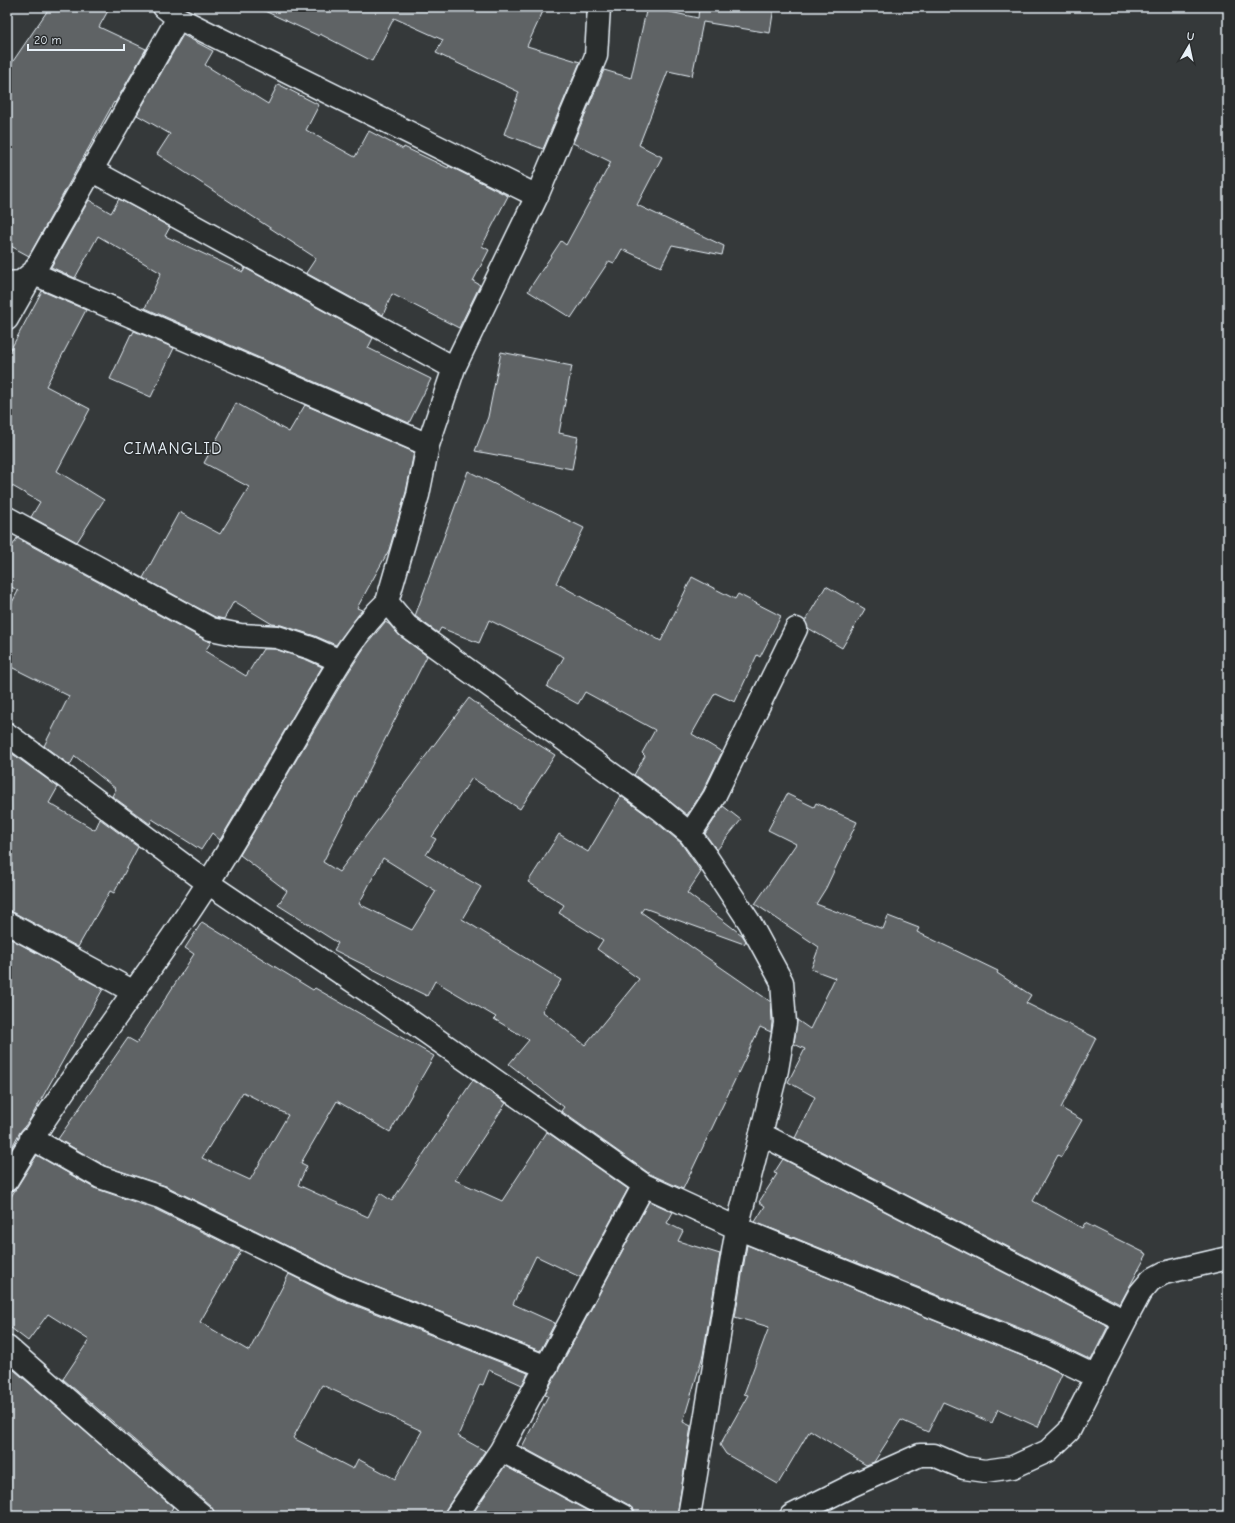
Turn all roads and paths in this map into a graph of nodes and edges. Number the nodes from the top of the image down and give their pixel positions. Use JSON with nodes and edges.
{"nodes":[{"id":1,"x":599,"y":7,"type":"edge"},
{"id":2,"x":171,"y":12,"type":"edge"},
{"id":3,"x":92,"y":170,"type":"junction"},
{"id":4,"x":537,"y":196,"type":"junction"},
{"id":5,"x":32,"y":273,"type":"junction"},
{"id":6,"x":7,"y":282,"type":"edge"},
{"id":7,"x":7,"y":319,"type":"edge"},
{"id":8,"x":454,"y":368,"type":"junction"},
{"id":9,"x":428,"y":445,"type":"junction"},
{"id":10,"x":7,"y":518,"type":"edge"},
{"id":11,"x":387,"y":602,"type":"junction"},
{"id":12,"x":796,"y":629,"type":"dead end"},
{"id":13,"x":340,"y":661,"type":"junction"},
{"id":14,"x":7,"y":734,"type":"edge"},
{"id":15,"x":690,"y":834,"type":"junction"},
{"id":16,"x":208,"y":883,"type":"junction"},
{"id":17,"x":7,"y":923,"type":"edge"},
{"id":18,"x":134,"y":992,"type":"junction"},
{"id":19,"x":761,"y":1134,"type":"junction"},
{"id":20,"x":31,"y":1138,"type":"junction"},
{"id":21,"x":7,"y":1180,"type":"edge"},
{"id":22,"x":644,"y":1185,"type":"junction"},
{"id":23,"x":737,"y":1228,"type":"junction"},
{"id":24,"x":1228,"y":1258,"type":"edge"},
{"id":25,"x":1125,"y":1321,"type":"junction"},
{"id":26,"x":7,"y":1347,"type":"edge"},
{"id":27,"x":547,"y":1367,"type":"junction"},
{"id":28,"x":1097,"y":1377,"type":"junction"},
{"id":29,"x":501,"y":1450,"type":"junction"},
{"id":30,"x":202,"y":1516,"type":"edge"},
{"id":31,"x":456,"y":1516,"type":"edge"},
{"id":32,"x":623,"y":1516,"type":"edge"},
{"id":33,"x":689,"y":1516,"type":"edge"},
{"id":34,"x":791,"y":1516,"type":"edge"}],
"edges":[{"from":1,"to":4,"type":"street"},
{"from":2,"to":3,"type":"street"},
{"from":2,"to":4,"type":"street"},
{"from":3,"to":5,"type":"street"},
{"from":3,"to":8,"type":"street"},
{"from":4,"to":8,"type":"street"},
{"from":5,"to":6,"type":"street"},
{"from":5,"to":7,"type":"street"},
{"from":5,"to":9,"type":"street"},
{"from":8,"to":9,"type":"street"},
{"from":9,"to":11,"type":"street"},
{"from":10,"to":13,"type":"street"},
{"from":11,"to":13,"type":"street"},
{"from":11,"to":15,"type":"street"},
{"from":12,"to":15,"type":"street"},
{"from":13,"to":16,"type":"street"},
{"from":14,"to":16,"type":"street"},
{"from":15,"to":19,"type":"street"},
{"from":16,"to":18,"type":"street"},
{"from":16,"to":22,"type":"street"},
{"from":17,"to":18,"type":"street"},
{"from":18,"to":20,"type":"street"},
{"from":19,"to":23,"type":"street"},
{"from":19,"to":25,"type":"street"},
{"from":20,"to":21,"type":"street"},
{"from":20,"to":27,"type":"street"},
{"from":22,"to":23,"type":"street"},
{"from":22,"to":27,"type":"street"},
{"from":23,"to":28,"type":"street"},
{"from":23,"to":33,"type":"street"},
{"from":24,"to":25,"type":"street"},
{"from":25,"to":28,"type":"street"},
{"from":26,"to":30,"type":"street"},
{"from":27,"to":29,"type":"street"},
{"from":28,"to":34,"type":"street"},
{"from":29,"to":31,"type":"street"},
{"from":29,"to":32,"type":"street"}]}
